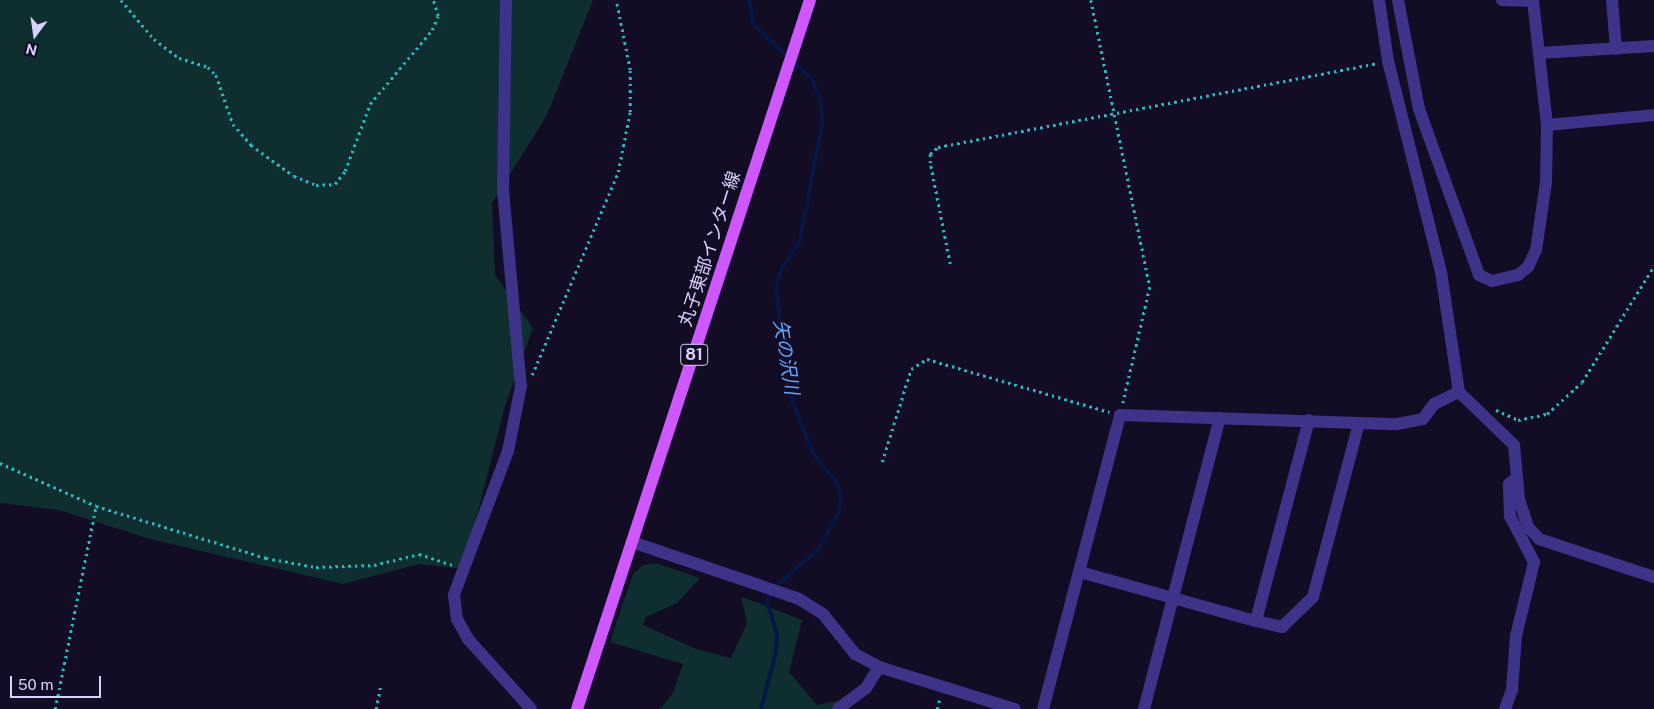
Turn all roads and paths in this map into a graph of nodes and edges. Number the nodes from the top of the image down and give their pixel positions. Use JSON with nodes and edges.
{"nodes":[{"id":1,"x":121,"y":0,"type":"edge"},
{"id":2,"x":433,"y":0,"type":"edge"},
{"id":3,"x":506,"y":0,"type":"edge"},
{"id":4,"x":616,"y":0,"type":"edge"},
{"id":5,"x":810,"y":0,"type":"edge"},
{"id":6,"x":1091,"y":0,"type":"edge"},
{"id":7,"x":1379,"y":0,"type":"edge"},
{"id":8,"x":1398,"y":0,"type":"edge"},
{"id":9,"x":1502,"y":0,"type":"edge"},
{"id":10,"x":1533,"y":0,"type":"edge"},
{"id":11,"x":1612,"y":0,"type":"edge"},
{"id":12,"x":1654,"y":46,"type":"edge"},
{"id":13,"x":1616,"y":49,"type":"junction"},
{"id":14,"x":1539,"y":54,"type":"junction"},
{"id":15,"x":1388,"y":61,"type":"junction"},
{"id":16,"x":1114,"y":112,"type":"junction"},
{"id":17,"x":1654,"y":115,"type":"edge"},
{"id":18,"x":1547,"y":124,"type":"junction"},
{"id":19,"x":950,"y":264,"type":"dead end"},
{"id":20,"x":1654,"y":266,"type":"edge"},
{"id":21,"x":530,"y":381,"type":"dead end"},
{"id":22,"x":1459,"y":392,"type":"junction"},
{"id":23,"x":1470,"y":408,"type":"junction"},
{"id":24,"x":1120,"y":415,"type":"junction"},
{"id":25,"x":1220,"y":418,"type":"junction"},
{"id":26,"x":1309,"y":420,"type":"junction"},
{"id":27,"x":1359,"y":423,"type":"junction"},
{"id":28,"x":882,"y":462,"type":"dead end"},
{"id":29,"x":0,"y":463,"type":"edge"},
{"id":30,"x":1517,"y":478,"type":"junction"},
{"id":31,"x":96,"y":506,"type":"junction"},
{"id":32,"x":632,"y":542,"type":"junction"},
{"id":33,"x":463,"y":568,"type":"junction"},
{"id":34,"x":1080,"y":572,"type":"junction"},
{"id":35,"x":1654,"y":577,"type":"edge"},
{"id":36,"x":1174,"y":598,"type":"junction"},
{"id":37,"x":1256,"y":621,"type":"junction"},
{"id":38,"x":879,"y":667,"type":"junction"},
{"id":39,"x":381,"y":684,"type":"dead end"},
{"id":40,"x":55,"y":709,"type":"edge"},
{"id":41,"x":376,"y":709,"type":"edge"},
{"id":42,"x":531,"y":709,"type":"edge"},
{"id":43,"x":576,"y":709,"type":"edge"},
{"id":44,"x":838,"y":709,"type":"edge"},
{"id":45,"x":1015,"y":709,"type":"edge"},
{"id":46,"x":1043,"y":709,"type":"edge"},
{"id":47,"x":1144,"y":709,"type":"edge"},
{"id":48,"x":1505,"y":709,"type":"edge"}],
"edges":[{"from":1,"to":2,"type":"path"},
{"from":3,"to":33,"type":"street"},
{"from":4,"to":21,"type":"path"},
{"from":5,"to":32,"type":"main road","name":"丸子東部インター線","number":"81"},
{"from":6,"to":16,"type":"path"},
{"from":7,"to":15,"type":"street"},
{"from":8,"to":18,"type":"street"},
{"from":9,"to":10,"type":"street"},
{"from":10,"to":14,"type":"street"},
{"from":11,"to":13,"type":"street"},
{"from":12,"to":13,"type":"street"},
{"from":13,"to":14,"type":"street"},
{"from":14,"to":18,"type":"street"},
{"from":15,"to":16,"type":"path"},
{"from":15,"to":22,"type":"street"},
{"from":16,"to":19,"type":"path"},
{"from":16,"to":24,"type":"path"},
{"from":17,"to":18,"type":"street"},
{"from":20,"to":23,"type":"path"},
{"from":22,"to":23,"type":"street"},
{"from":22,"to":27,"type":"street"},
{"from":23,"to":30,"type":"street"},
{"from":24,"to":25,"type":"street"},
{"from":24,"to":28,"type":"path"},
{"from":24,"to":34,"type":"street"},
{"from":25,"to":26,"type":"street"},
{"from":25,"to":36,"type":"street"},
{"from":26,"to":27,"type":"street"},
{"from":26,"to":37,"type":"street"},
{"from":27,"to":37,"type":"street"},
{"from":29,"to":31,"type":"path"},
{"from":30,"to":35,"type":"street"},
{"from":30,"to":48,"type":"street"},
{"from":31,"to":33,"type":"path"},
{"from":31,"to":40,"type":"path"},
{"from":32,"to":38,"type":"street"},
{"from":32,"to":43,"type":"main road","name":"丸子東部インター線","number":"81"},
{"from":33,"to":42,"type":"street"},
{"from":34,"to":36,"type":"street"},
{"from":34,"to":46,"type":"street"},
{"from":36,"to":37,"type":"street"},
{"from":36,"to":47,"type":"street"},
{"from":38,"to":44,"type":"street"},
{"from":38,"to":45,"type":"street"},
{"from":39,"to":41,"type":"path"}]}
